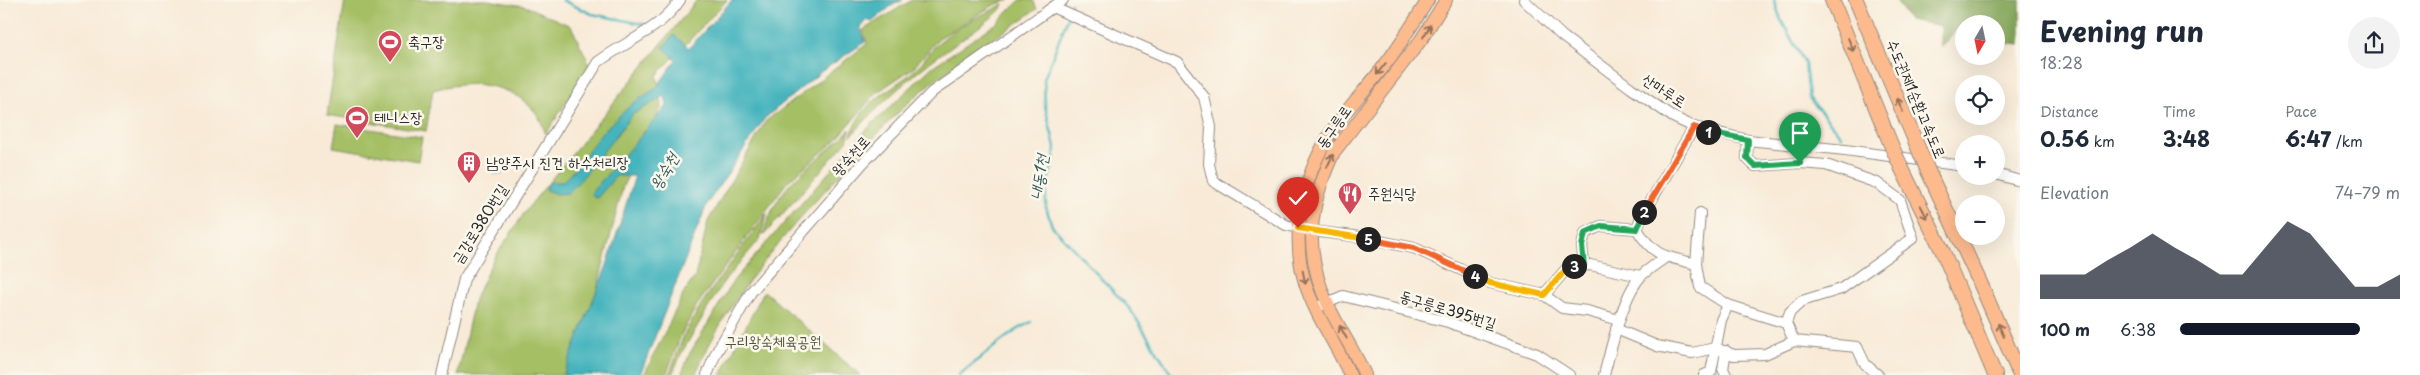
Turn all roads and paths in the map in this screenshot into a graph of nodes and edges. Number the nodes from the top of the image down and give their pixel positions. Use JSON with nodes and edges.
{"nodes":[{"id":1,"x":680,"y":0,"type":"edge"},
{"id":2,"x":1063,"y":0,"type":"edge"},
{"id":3,"x":1428,"y":0,"type":"edge"},
{"id":4,"x":1446,"y":0,"type":"edge"},
{"id":5,"x":1524,"y":0,"type":"edge"},
{"id":6,"x":1832,"y":0,"type":"edge"},
{"id":7,"x":1856,"y":0,"type":"edge"},
{"id":8,"x":1052,"y":7,"type":"junction"},
{"id":9,"x":1694,"y":127,"type":"junction"},
{"id":10,"x":1748,"y":140,"type":"junction"},
{"id":11,"x":1955,"y":165,"type":"edge"},
{"id":12,"x":2005,"y":177,"type":"edge"},
{"id":13,"x":2020,"y":182,"type":"edge"},
{"id":14,"x":1700,"y":213,"type":"dead end"},
{"id":15,"x":1298,"y":228,"type":"junction"},
{"id":16,"x":1637,"y":229,"type":"junction"},
{"id":17,"x":1312,"y":231,"type":"junction"},
{"id":18,"x":1666,"y":257,"type":"junction"},
{"id":19,"x":1696,"y":264,"type":"junction"},
{"id":20,"x":1584,"y":266,"type":"junction"},
{"id":21,"x":1640,"y":276,"type":"junction"},
{"id":22,"x":1544,"y":295,"type":"junction"},
{"id":23,"x":1327,"y":303,"type":"junction"},
{"id":24,"x":1728,"y":305,"type":"junction"},
{"id":25,"x":1315,"y":308,"type":"junction"},
{"id":26,"x":1786,"y":323,"type":"junction"},
{"id":27,"x":1617,"y":325,"type":"junction"},
{"id":28,"x":1794,"y":341,"type":"junction"},
{"id":29,"x":1715,"y":348,"type":"junction"},
{"id":30,"x":1726,"y":351,"type":"junction"},
{"id":31,"x":442,"y":375,"type":"edge"},
{"id":32,"x":707,"y":375,"type":"edge"},
{"id":33,"x":1350,"y":375,"type":"edge"},
{"id":34,"x":1365,"y":375,"type":"edge"},
{"id":35,"x":1569,"y":375,"type":"edge"},
{"id":36,"x":1604,"y":375,"type":"edge"},
{"id":37,"x":1704,"y":375,"type":"edge"},
{"id":38,"x":1726,"y":375,"type":"edge"},
{"id":39,"x":1878,"y":375,"type":"edge"},
{"id":40,"x":1995,"y":375,"type":"edge"},
{"id":41,"x":2020,"y":375,"type":"edge"}],
"edges":[{"from":1,"to":31,"type":"street","name":"금강로380번길"},
{"from":2,"to":8,"type":"street","name":"왕숙천로"},
{"from":3,"to":15,"type":"main road","name":"동구릉로","one_way":true},
{"from":17,"to":4,"type":"main road","name":"동구릉로","one_way":true},
{"from":5,"to":9,"type":"street","name":"산마루로"},
{"from":6,"to":40,"type":"highway","one_way":true,"bridge":true},
{"from":41,"to":7,"type":"highway","name":"수도권제1순환고속도로","one_way":true,"bridge":true},
{"from":8,"to":15,"type":"street"},
{"from":8,"to":32,"type":"street","name":"왕숙천로"},
{"from":9,"to":10,"type":"street","name":"산마루로"},
{"from":9,"to":16,"type":"street"},
{"from":10,"to":11,"type":"street","name":"산마루로"},
{"from":10,"to":26,"type":"street"},
{"from":12,"to":13,"type":"street"},
{"from":14,"to":19,"type":"street"},
{"from":15,"to":17,"type":"street"},
{"from":15,"to":25,"type":"main road","name":"동구릉로","one_way":true},
{"from":16,"to":18,"type":"street"},
{"from":16,"to":20,"type":"street"},
{"from":17,"to":22,"type":"street"},
{"from":17,"to":23,"type":"main road","name":"동구릉로"},
{"from":18,"to":19,"type":"street"},
{"from":18,"to":21,"type":"street"},
{"from":19,"to":24,"type":"street"},
{"from":20,"to":21,"type":"street"},
{"from":20,"to":22,"type":"street"},
{"from":21,"to":27,"type":"street"},
{"from":22,"to":27,"type":"street"},
{"from":23,"to":25,"type":"street","name":"동구릉로395번길"},
{"from":34,"to":23,"type":"main road","name":"동구릉로","one_way":true},
{"from":23,"to":35,"type":"street","name":"동구릉로395번길"},
{"from":24,"to":26,"type":"street"},
{"from":24,"to":29,"type":"street"},
{"from":25,"to":33,"type":"main road","name":"동구릉로"},
{"from":26,"to":28,"type":"street"},
{"from":27,"to":29,"type":"street"},
{"from":27,"to":36,"type":"street"},
{"from":28,"to":30,"type":"street"},
{"from":28,"to":39,"type":"street"},
{"from":29,"to":30,"type":"street"},
{"from":29,"to":37,"type":"street"},
{"from":30,"to":38,"type":"street"}]}
